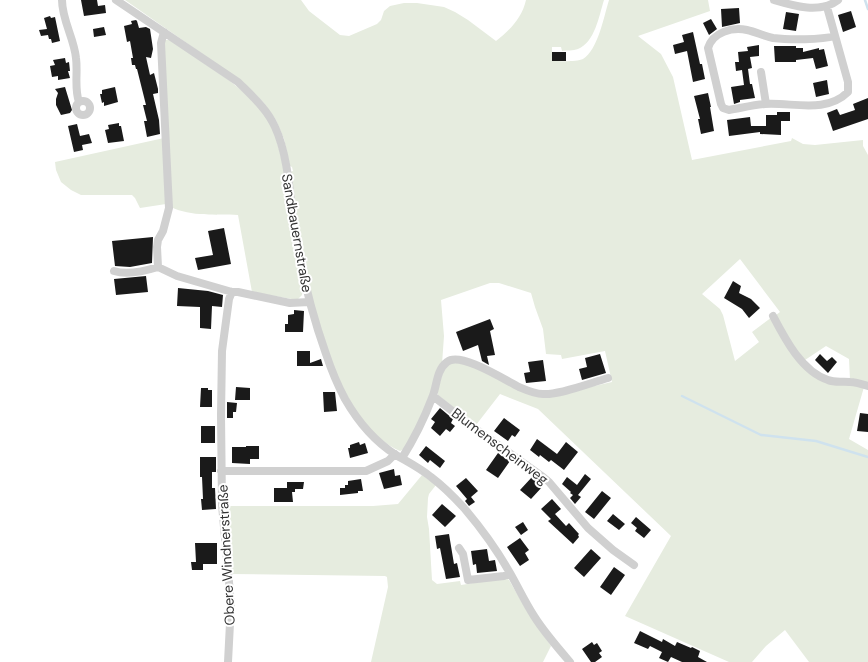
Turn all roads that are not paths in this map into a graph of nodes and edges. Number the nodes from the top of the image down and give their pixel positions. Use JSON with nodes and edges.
{"nodes":[{"id":1,"x":62,"y":0,"type":"edge"},
{"id":2,"x":116,"y":0,"type":"edge"},
{"id":3,"x":774,"y":0,"type":"edge"},
{"id":4,"x":838,"y":0,"type":"edge"},
{"id":5,"x":808,"y":4,"type":"edge"},
{"id":6,"x":827,"y":7,"type":"junction"},
{"id":7,"x":164,"y":32,"type":"junction"},
{"id":8,"x":835,"y":36,"type":"junction"},
{"id":9,"x":761,"y":72,"type":"dead end"},
{"id":10,"x":79,"y":102,"type":"dead end"},
{"id":11,"x":766,"y":104,"type":"junction"},
{"id":12,"x":158,"y":267,"type":"junction"},
{"id":13,"x":114,"y":271,"type":"dead end"},
{"id":14,"x":232,"y":292,"type":"junction"},
{"id":15,"x":309,"y":302,"type":"junction"},
{"id":16,"x":773,"y":316,"type":"dead end"},
{"id":17,"x":608,"y":378,"type":"dead end"},
{"id":18,"x":868,"y":386,"type":"edge"},
{"id":19,"x":433,"y":396,"type":"junction"},
{"id":20,"x":394,"y":454,"type":"junction"},
{"id":21,"x":402,"y":458,"type":"junction"},
{"id":22,"x":221,"y":471,"type":"junction"},
{"id":23,"x":459,"y":548,"type":"dead end"},
{"id":24,"x":634,"y":565,"type":"dead end"},
{"id":25,"x":510,"y":573,"type":"junction"},
{"id":26,"x":228,"y":662,"type":"edge"},
{"id":27,"x":570,"y":662,"type":"edge"}],
"edges":[{"from":1,"to":10,"type":"street"},
{"from":2,"to":7,"type":"street","name":"Sandbauernstraße"},
{"from":3,"to":5,"type":"street"},
{"from":4,"to":6,"type":"street"},
{"from":5,"to":6,"type":"street"},
{"from":6,"to":8,"type":"street"},
{"from":7,"to":12,"type":"street"},
{"from":7,"to":15,"type":"street","name":"Sandbauernstraße"},
{"from":8,"to":11,"type":"street"},
{"from":8,"to":11,"type":"street"},
{"from":9,"to":11,"type":"street"},
{"from":12,"to":13,"type":"street"},
{"from":12,"to":14,"type":"street"},
{"from":14,"to":15,"type":"street"},
{"from":14,"to":22,"type":"street","name":"Obere Windnerstraße"},
{"from":15,"to":20,"type":"street","name":"Sandbauernstraße"},
{"from":16,"to":18,"type":"street"},
{"from":17,"to":19,"type":"street"},
{"from":19,"to":21,"type":"street"},
{"from":19,"to":24,"type":"street","name":"Blumenscheinweg"},
{"from":20,"to":21,"type":"street","name":"Sandbauernstraße"},
{"from":20,"to":22,"type":"street","name":"Obere Windnerstraße"},
{"from":21,"to":25,"type":"street","name":"Sandbauernstraße"},
{"from":22,"to":26,"type":"street","name":"Obere Windnerstraße"},
{"from":23,"to":25,"type":"street"},
{"from":25,"to":27,"type":"street","name":"Sandbauernstraße"}]}
